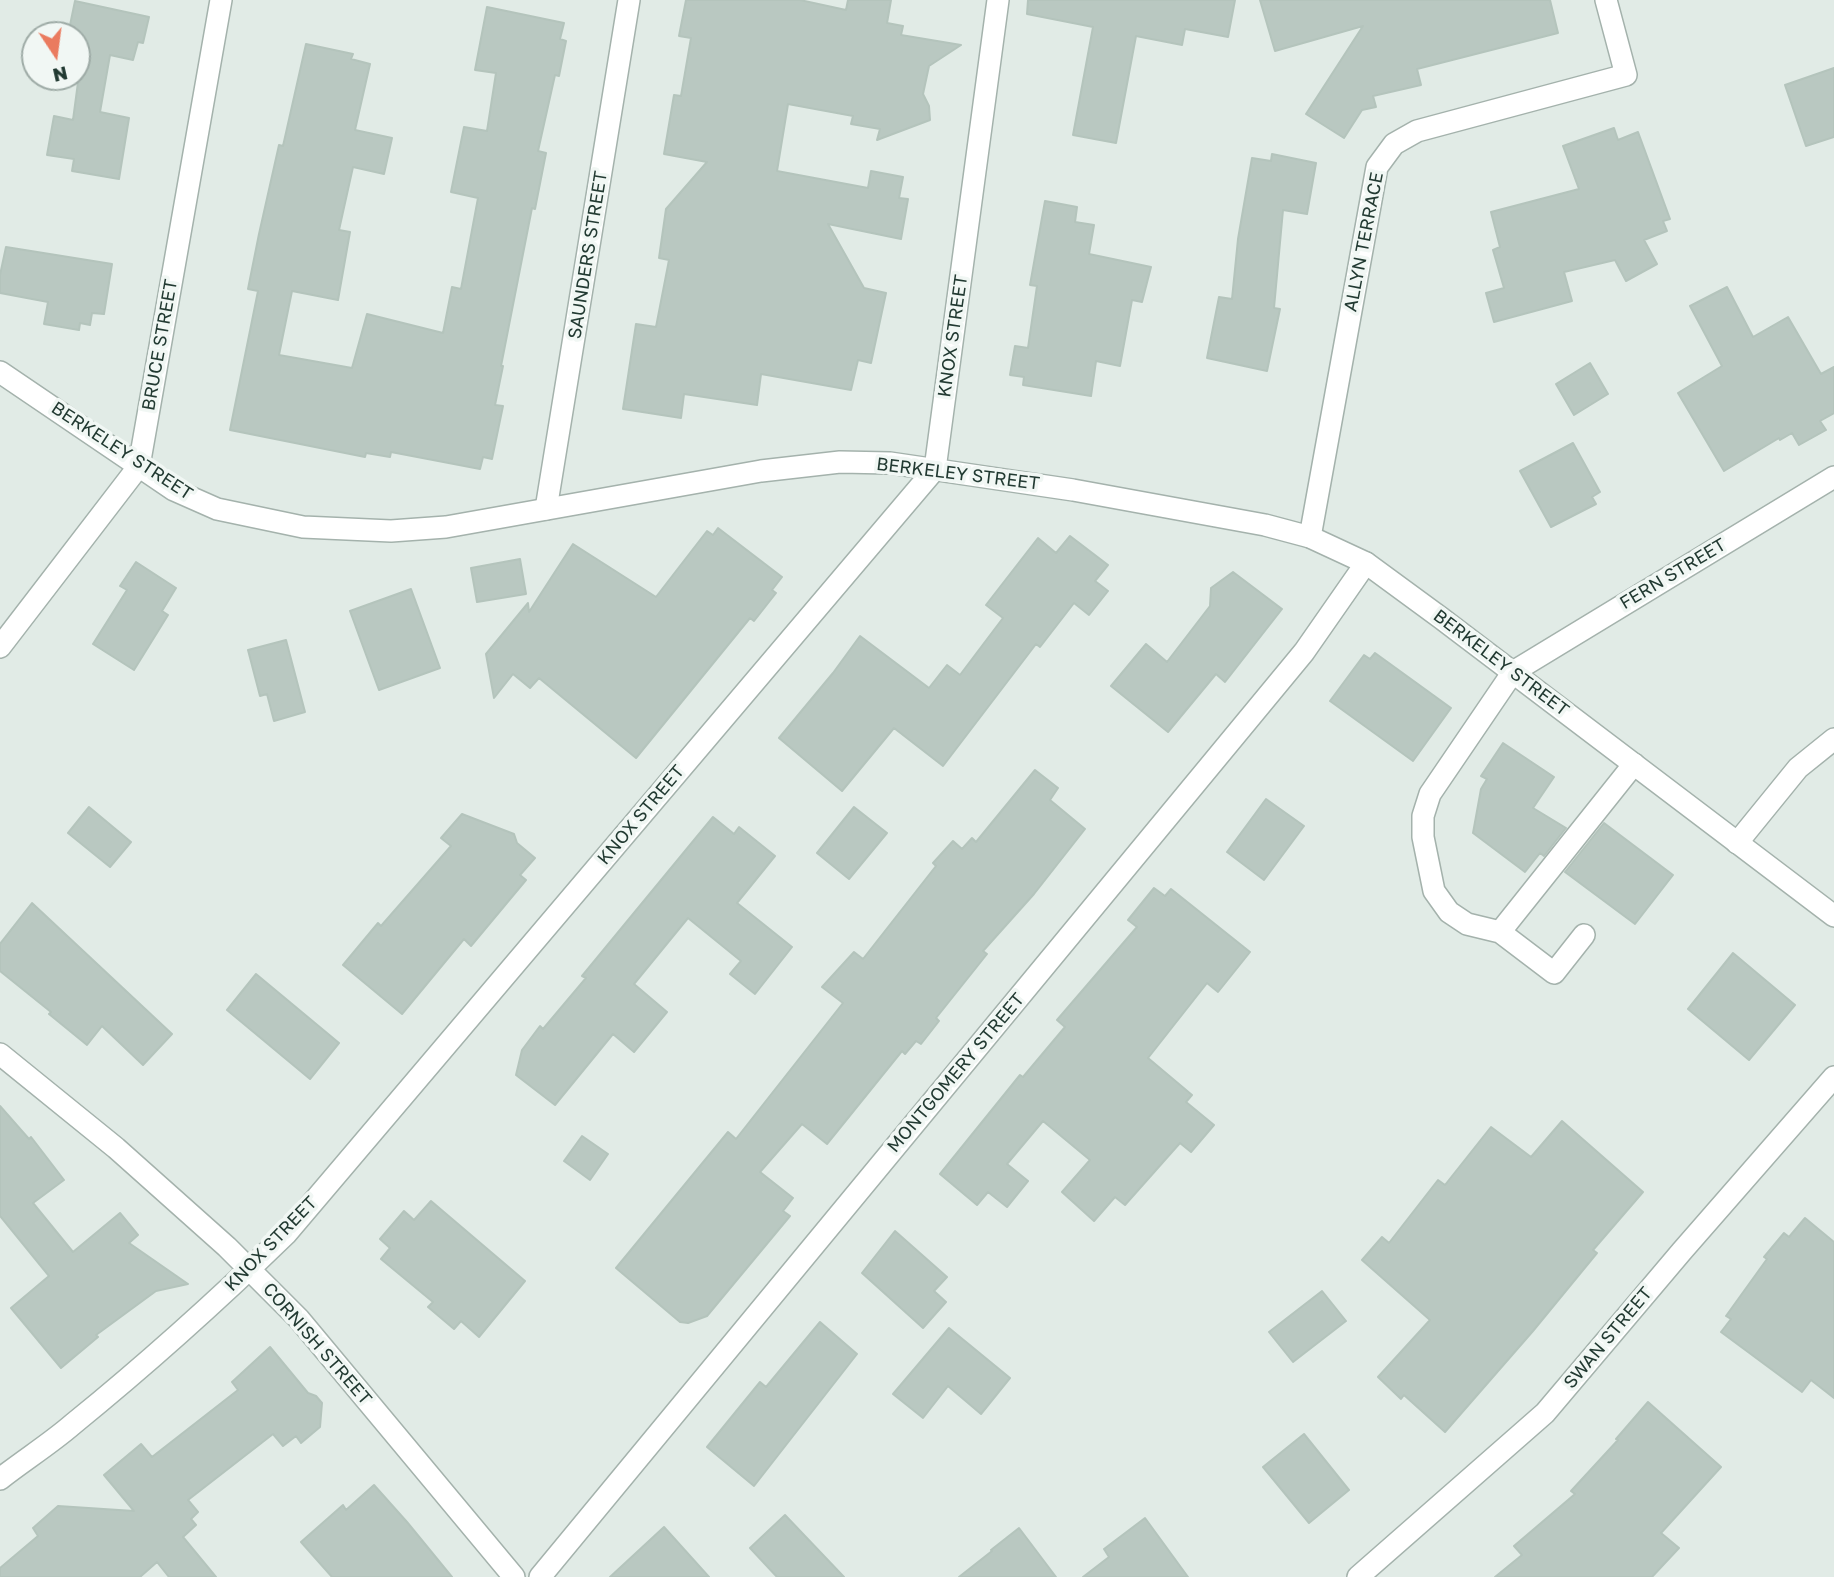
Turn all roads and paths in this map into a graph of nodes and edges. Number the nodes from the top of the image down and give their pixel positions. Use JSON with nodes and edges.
{"nodes":[{"id":1,"x":221,"y":0,"type":"edge"},
{"id":2,"x":629,"y":0,"type":"edge"},
{"id":3,"x":998,"y":0,"type":"edge"},
{"id":4,"x":1606,"y":0,"type":"edge"},
{"id":5,"x":0,"y":372,"type":"edge"},
{"id":6,"x":139,"y":466,"type":"junction"},
{"id":7,"x":935,"y":469,"type":"junction"},
{"id":8,"x":1834,"y":477,"type":"edge"},
{"id":9,"x":546,"y":509,"type":"junction"},
{"id":10,"x":1310,"y":537,"type":"junction"},
{"id":11,"x":1366,"y":563,"type":"junction"},
{"id":12,"x":0,"y":646,"type":"edge"},
{"id":13,"x":1513,"y":672,"type":"junction"},
{"id":14,"x":1834,"y":739,"type":"edge"},
{"id":15,"x":1634,"y":764,"type":"junction"},
{"id":16,"x":1737,"y":843,"type":"junction"},
{"id":17,"x":1834,"y":916,"type":"edge"},
{"id":18,"x":1500,"y":932,"type":"junction"},
{"id":19,"x":1584,"y":935,"type":"dead end"},
{"id":20,"x":0,"y":1054,"type":"edge"},
{"id":21,"x":1834,"y":1077,"type":"edge"},
{"id":22,"x":250,"y":1269,"type":"junction"},
{"id":23,"x":0,"y":1479,"type":"edge"},
{"id":24,"x":514,"y":1577,"type":"edge"},
{"id":25,"x":540,"y":1577,"type":"edge"},
{"id":26,"x":1359,"y":1577,"type":"edge"}],
"edges":[{"from":1,"to":6,"type":"street","name":"BRUCE STREET"},
{"from":2,"to":9,"type":"street","name":"SAUNDERS STREET"},
{"from":3,"to":7,"type":"street","name":"KNOX STREET"},
{"from":4,"to":10,"type":"street","name":"ALLYN TERRACE"},
{"from":5,"to":6,"type":"street","name":"BERKELEY STREET"},
{"from":6,"to":9,"type":"street","name":"BERKELEY STREET"},
{"from":6,"to":12,"type":"street","name":"BRUCE STREET"},
{"from":7,"to":9,"type":"street","name":"BERKELEY STREET"},
{"from":7,"to":10,"type":"street","name":"BERKELEY STREET"},
{"from":7,"to":22,"type":"street","name":"KNOX STREET"},
{"from":8,"to":13,"type":"street","name":"FERN STREET"},
{"from":10,"to":11,"type":"street","name":"BERKELEY STREET"},
{"from":11,"to":13,"type":"street","name":"BERKELEY STREET"},
{"from":11,"to":25,"type":"street","name":"MONTGOMERY STREET"},
{"from":13,"to":15,"type":"street","name":"BERKELEY STREET"},
{"from":13,"to":18,"type":"street"},
{"from":14,"to":16,"type":"street"},
{"from":15,"to":16,"type":"street","name":"BERKELEY STREET"},
{"from":15,"to":18,"type":"street"},
{"from":16,"to":17,"type":"street","name":"BERKELEY STREET"},
{"from":18,"to":19,"type":"street"},
{"from":20,"to":22,"type":"street","name":"CORNISH STREET"},
{"from":21,"to":26,"type":"street","name":"SWAN STREET"},
{"from":22,"to":23,"type":"street","name":"KNOX STREET"},
{"from":22,"to":24,"type":"street","name":"CORNISH STREET"}]}
